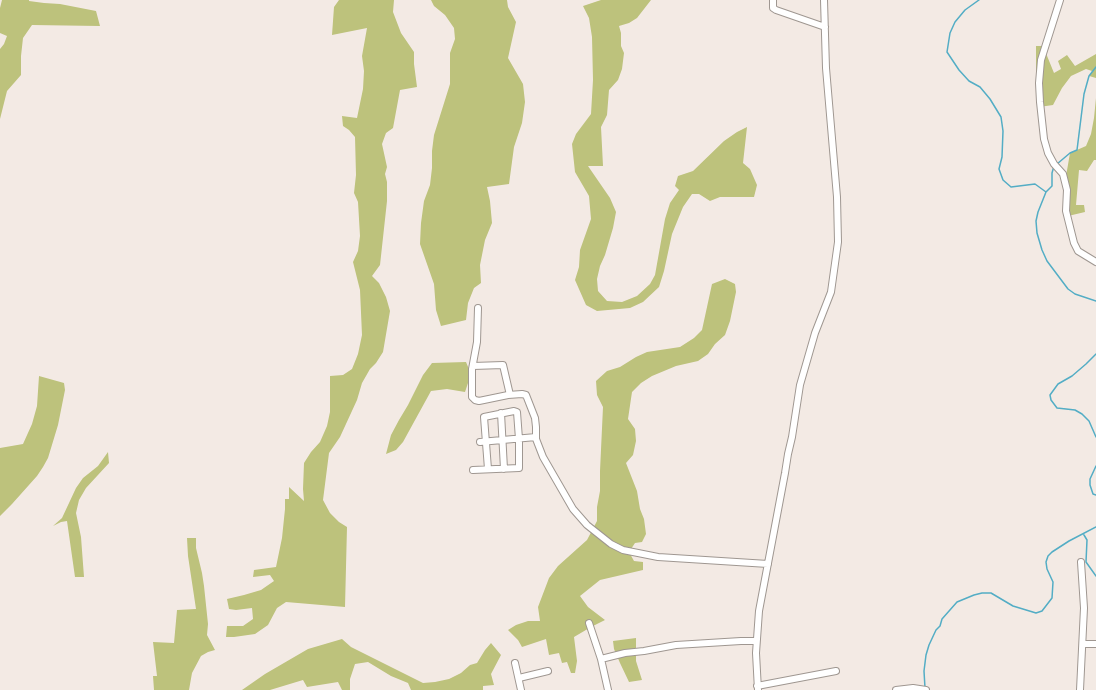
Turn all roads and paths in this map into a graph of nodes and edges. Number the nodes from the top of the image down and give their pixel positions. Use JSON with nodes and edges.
{"nodes":[{"id":1,"x":774,"y":0,"type":"edge"},
{"id":2,"x":824,"y":0,"type":"edge"},
{"id":3,"x":1060,"y":0,"type":"edge"},
{"id":4,"x":825,"y":27,"type":"junction"},
{"id":5,"x":1096,"y":262,"type":"edge"},
{"id":6,"x":478,"y":308,"type":"dead end"},
{"id":7,"x":473,"y":366,"type":"junction"},
{"id":8,"x":510,"y":395,"type":"junction"},
{"id":9,"x":501,"y":413,"type":"junction"},
{"id":10,"x":536,"y":437,"type":"junction"},
{"id":11,"x":519,"y":438,"type":"junction"},
{"id":12,"x":503,"y":440,"type":"junction"},
{"id":13,"x":483,"y":442,"type":"junction"},
{"id":14,"x":488,"y":469,"type":"junction"},
{"id":15,"x":504,"y":469,"type":"junction"},
{"id":16,"x":473,"y":470,"type":"dead end"},
{"id":17,"x":1081,"y":562,"type":"dead end"},
{"id":18,"x":768,"y":564,"type":"junction"},
{"id":19,"x":589,"y":623,"type":"dead end"},
{"id":20,"x":756,"y":641,"type":"junction"},
{"id":21,"x":1083,"y":644,"type":"junction"},
{"id":22,"x":1096,"y":644,"type":"edge"},
{"id":23,"x":601,"y":659,"type":"junction"},
{"id":24,"x":515,"y":663,"type":"dead end"},
{"id":25,"x":836,"y":670,"type":"dead end"},
{"id":26,"x":548,"y":671,"type":"dead end"},
{"id":27,"x":519,"y":678,"type":"junction"},
{"id":28,"x":758,"y":688,"type":"edge"},
{"id":29,"x":521,"y":690,"type":"edge"},
{"id":30,"x":608,"y":690,"type":"edge"},
{"id":31,"x":896,"y":690,"type":"edge"},
{"id":32,"x":926,"y":690,"type":"edge"},
{"id":33,"x":1080,"y":690,"type":"edge"}],
"edges":[{"from":1,"to":4,"type":"street"},
{"from":2,"to":4,"type":"street"},
{"from":3,"to":5,"type":"street"},
{"from":4,"to":18,"type":"street"},
{"from":6,"to":7,"type":"street"},
{"from":7,"to":8,"type":"street"},
{"from":7,"to":8,"type":"street"},
{"from":8,"to":10,"type":"street"},
{"from":9,"to":11,"type":"street"},
{"from":9,"to":12,"type":"street"},
{"from":9,"to":13,"type":"street"},
{"from":10,"to":11,"type":"street"},
{"from":10,"to":18,"type":"street"},
{"from":11,"to":12,"type":"street"},
{"from":11,"to":15,"type":"street"},
{"from":12,"to":13,"type":"street"},
{"from":12,"to":15,"type":"street"},
{"from":13,"to":14,"type":"street"},
{"from":14,"to":15,"type":"street"},
{"from":14,"to":16,"type":"street"},
{"from":17,"to":21,"type":"street"},
{"from":18,"to":20,"type":"street"},
{"from":19,"to":23,"type":"street"},
{"from":20,"to":23,"type":"street"},
{"from":20,"to":28,"type":"street"},
{"from":21,"to":22,"type":"street"},
{"from":21,"to":33,"type":"street"},
{"from":23,"to":30,"type":"street"},
{"from":24,"to":27,"type":"street"},
{"from":25,"to":28,"type":"street"},
{"from":26,"to":27,"type":"street"},
{"from":27,"to":29,"type":"street"},
{"from":31,"to":32,"type":"street"}]}
